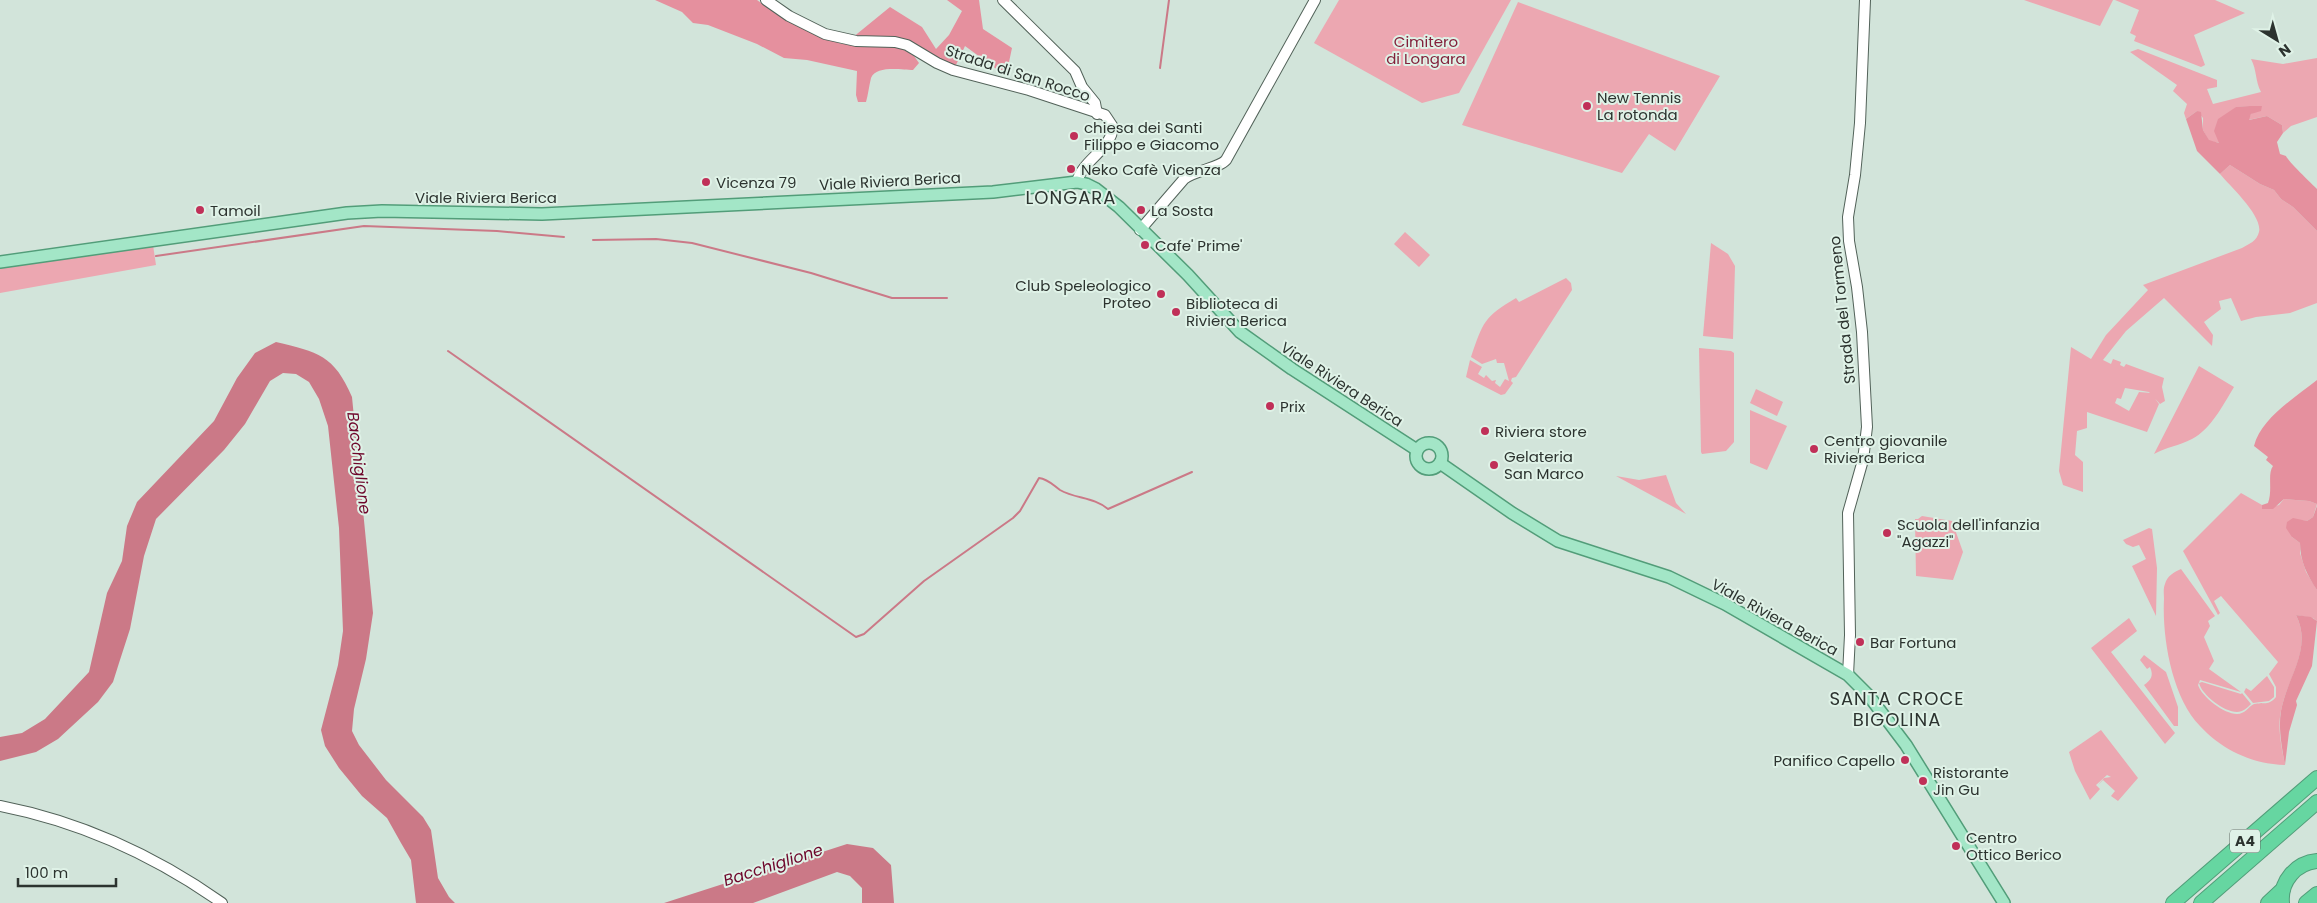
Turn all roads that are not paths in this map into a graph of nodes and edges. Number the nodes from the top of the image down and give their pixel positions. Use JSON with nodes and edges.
{"nodes":[{"id":1,"x":766,"y":0,"type":"edge"},
{"id":2,"x":1003,"y":0,"type":"edge"},
{"id":3,"x":1316,"y":0,"type":"edge"},
{"id":4,"x":1865,"y":0,"type":"edge"},
{"id":5,"x":1097,"y":114,"type":"junction"},
{"id":6,"x":1076,"y":182,"type":"junction"},
{"id":7,"x":1140,"y":230,"type":"junction"},
{"id":8,"x":0,"y":262,"type":"edge"},
{"id":9,"x":1417,"y":450,"type":"junction"},
{"id":10,"x":1440,"y":463,"type":"junction"},
{"id":11,"x":1848,"y":675,"type":"junction"},
{"id":12,"x":2317,"y":778,"type":"edge"},
{"id":13,"x":2317,"y":802,"type":"edge"},
{"id":14,"x":0,"y":806,"type":"edge"},
{"id":15,"x":2315,"y":860,"type":"edge"},
{"id":16,"x":2283,"y":889,"type":"junction"},
{"id":17,"x":2317,"y":894,"type":"edge"},
{"id":18,"x":222,"y":903,"type":"edge"},
{"id":19,"x":2004,"y":903,"type":"edge"},
{"id":20,"x":2173,"y":903,"type":"edge"},
{"id":21,"x":2201,"y":903,"type":"edge"},
{"id":22,"x":2268,"y":903,"type":"edge"},
{"id":23,"x":2282,"y":903,"type":"edge"},
{"id":24,"x":2306,"y":903,"type":"edge"}],
"edges":[{"from":1,"to":5,"type":"street","name":"Strada di San Rocco"},
{"from":2,"to":5,"type":"street"},
{"from":3,"to":7,"type":"street"},
{"from":4,"to":11,"type":"street","name":"Strada del Tormeno"},
{"from":5,"to":6,"type":"street"},
{"from":6,"to":7,"type":"main road","name":"Viale Riviera Berica"},
{"from":6,"to":8,"type":"main road","name":"Viale Riviera Berica"},
{"from":7,"to":9,"type":"main road","name":"Viale Riviera Berica"},
{"from":9,"to":10,"type":"main road","name":"Viale Riviera Berica"},
{"from":9,"to":10,"type":"main road"},
{"from":10,"to":11,"type":"main road","name":"Viale Riviera Berica"},
{"from":11,"to":19,"type":"main road","name":"Viale Riviera Berica"},
{"from":12,"to":20,"type":"highway","number":"A4"},
{"from":13,"to":21,"type":"highway","number":"A4"},
{"from":14,"to":18,"type":"street"},
{"from":15,"to":16,"type":"highway"},
{"from":16,"to":22,"type":"highway"},
{"from":16,"to":23,"type":"highway"},
{"from":17,"to":24,"type":"highway"}]}
